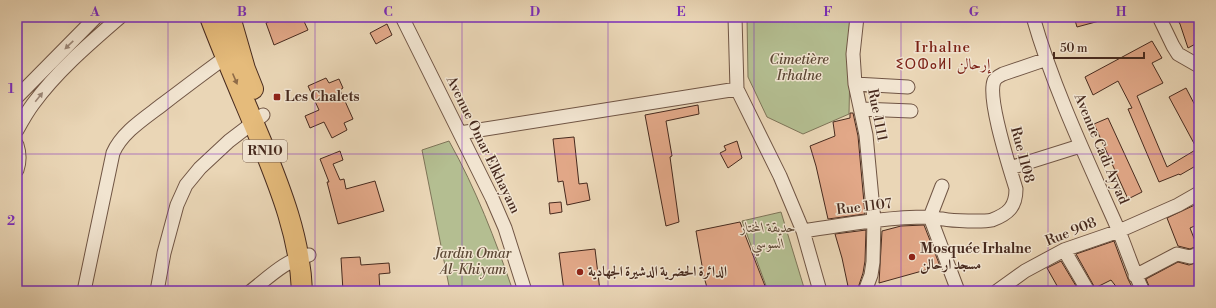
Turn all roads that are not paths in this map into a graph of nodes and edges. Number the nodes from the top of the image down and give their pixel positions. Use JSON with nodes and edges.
{"nodes":[{"id":1,"x":96,"y":17,"type":"edge"},
{"id":2,"x":120,"y":17,"type":"edge"},
{"id":3,"x":210,"y":17,"type":"edge"},
{"id":4,"x":230,"y":17,"type":"edge"},
{"id":5,"x":402,"y":17,"type":"edge"},
{"id":6,"x":735,"y":17,"type":"edge"},
{"id":7,"x":857,"y":17,"type":"edge"},
{"id":8,"x":1033,"y":17,"type":"edge"},
{"id":9,"x":1159,"y":17,"type":"edge"},
{"id":10,"x":226,"y":57,"type":"junction"},
{"id":11,"x":1047,"y":59,"type":"junction"},
{"id":12,"x":1199,"y":66,"type":"edge"},
{"id":13,"x":855,"y":84,"type":"junction"},
{"id":14,"x":908,"y":87,"type":"dead end"},
{"id":15,"x":737,"y":89,"type":"junction"},
{"id":16,"x":19,"y":90,"type":"edge"},
{"id":17,"x":861,"y":109,"type":"junction"},
{"id":18,"x":911,"y":110,"type":"dead end"},
{"id":19,"x":258,"y":118,"type":"junction"},
{"id":20,"x":17,"y":130,"type":"edge"},
{"id":21,"x":460,"y":133,"type":"junction"},
{"id":22,"x":17,"y":145,"type":"edge"},
{"id":23,"x":1080,"y":146,"type":"junction"},
{"id":24,"x":1010,"y":168,"type":"junction"},
{"id":25,"x":17,"y":170,"type":"edge"},
{"id":26,"x":942,"y":186,"type":"dead end"},
{"id":27,"x":1199,"y":193,"type":"edge"},
{"id":28,"x":930,"y":217,"type":"junction"},
{"id":29,"x":874,"y":220,"type":"junction"},
{"id":30,"x":803,"y":231,"type":"junction"},
{"id":31,"x":1118,"y":231,"type":"junction"},
{"id":32,"x":1064,"y":250,"type":"junction"},
{"id":33,"x":1199,"y":254,"type":"edge"},
{"id":34,"x":304,"y":256,"type":"junction"},
{"id":35,"x":1135,"y":276,"type":"junction"},
{"id":36,"x":84,"y":291,"type":"edge"},
{"id":37,"x":157,"y":291,"type":"edge"},
{"id":38,"x":251,"y":291,"type":"edge"},
{"id":39,"x":302,"y":291,"type":"edge"},
{"id":40,"x":312,"y":291,"type":"edge"},
{"id":41,"x":525,"y":291,"type":"edge"},
{"id":42,"x":820,"y":291,"type":"edge"},
{"id":43,"x":865,"y":291,"type":"edge"},
{"id":44,"x":958,"y":291,"type":"edge"},
{"id":45,"x":996,"y":291,"type":"edge"},
{"id":46,"x":1088,"y":291,"type":"edge"},
{"id":47,"x":1143,"y":291,"type":"edge"}],
"edges":[{"from":1,"to":16,"type":"street","one_way":true},
{"from":20,"to":2,"type":"street","one_way":true},
{"from":3,"to":10,"type":"main road","number":"RN10"},
{"from":4,"to":19,"type":"main road","number":"RN10"},
{"from":5,"to":21,"type":"street","name":"Avenue Omar Elkhayam"},
{"from":6,"to":15,"type":"street"},
{"from":7,"to":13,"type":"street","name":"Rue 1111"},
{"from":8,"to":11,"type":"street","name":"Avenue Cadi Ayyad"},
{"from":9,"to":12,"type":"street"},
{"from":10,"to":19,"type":"main road","number":"RN10","one_way":true},
{"from":10,"to":36,"type":"street"},
{"from":11,"to":23,"type":"street","name":"Avenue Cadi Ayyad"},
{"from":11,"to":24,"type":"street","name":"Rue 1108"},
{"from":13,"to":14,"type":"street"},
{"from":13,"to":17,"type":"street","name":"Rue 1111"},
{"from":15,"to":21,"type":"street"},
{"from":15,"to":30,"type":"street"},
{"from":17,"to":18,"type":"street"},
{"from":17,"to":29,"type":"street","name":"Rue 1111"},
{"from":19,"to":34,"type":"main road","number":"RN10"},
{"from":19,"to":37,"type":"street"},
{"from":21,"to":41,"type":"street","name":"Avenue Omar Elkhayam"},
{"from":22,"to":25,"type":"street"},
{"from":23,"to":24,"type":"street"},
{"from":23,"to":31,"type":"street","name":"Avenue Cadi Ayyad"},
{"from":24,"to":28,"type":"street","name":"Rue 1108"},
{"from":26,"to":28,"type":"street"},
{"from":27,"to":31,"type":"street","name":"Rue 908"},
{"from":28,"to":29,"type":"street","name":"Rue 1107"},
{"from":28,"to":44,"type":"street"},
{"from":29,"to":30,"type":"street","name":"Rue 1107"},
{"from":29,"to":43,"type":"street","name":"Rue 1111"},
{"from":30,"to":42,"type":"street"},
{"from":31,"to":32,"type":"street","name":"Rue 908"},
{"from":31,"to":35,"type":"street","name":"Avenue Cadi Ayyad"},
{"from":32,"to":45,"type":"street","name":"Rue 908"},
{"from":32,"to":46,"type":"street"},
{"from":33,"to":35,"type":"street"},
{"from":34,"to":38,"type":"street"},
{"from":34,"to":39,"type":"main road","number":"RN10"},
{"from":34,"to":40,"type":"main road","number":"RN10"},
{"from":35,"to":47,"type":"street","name":"Avenue Cadi Ayyad"}]}
